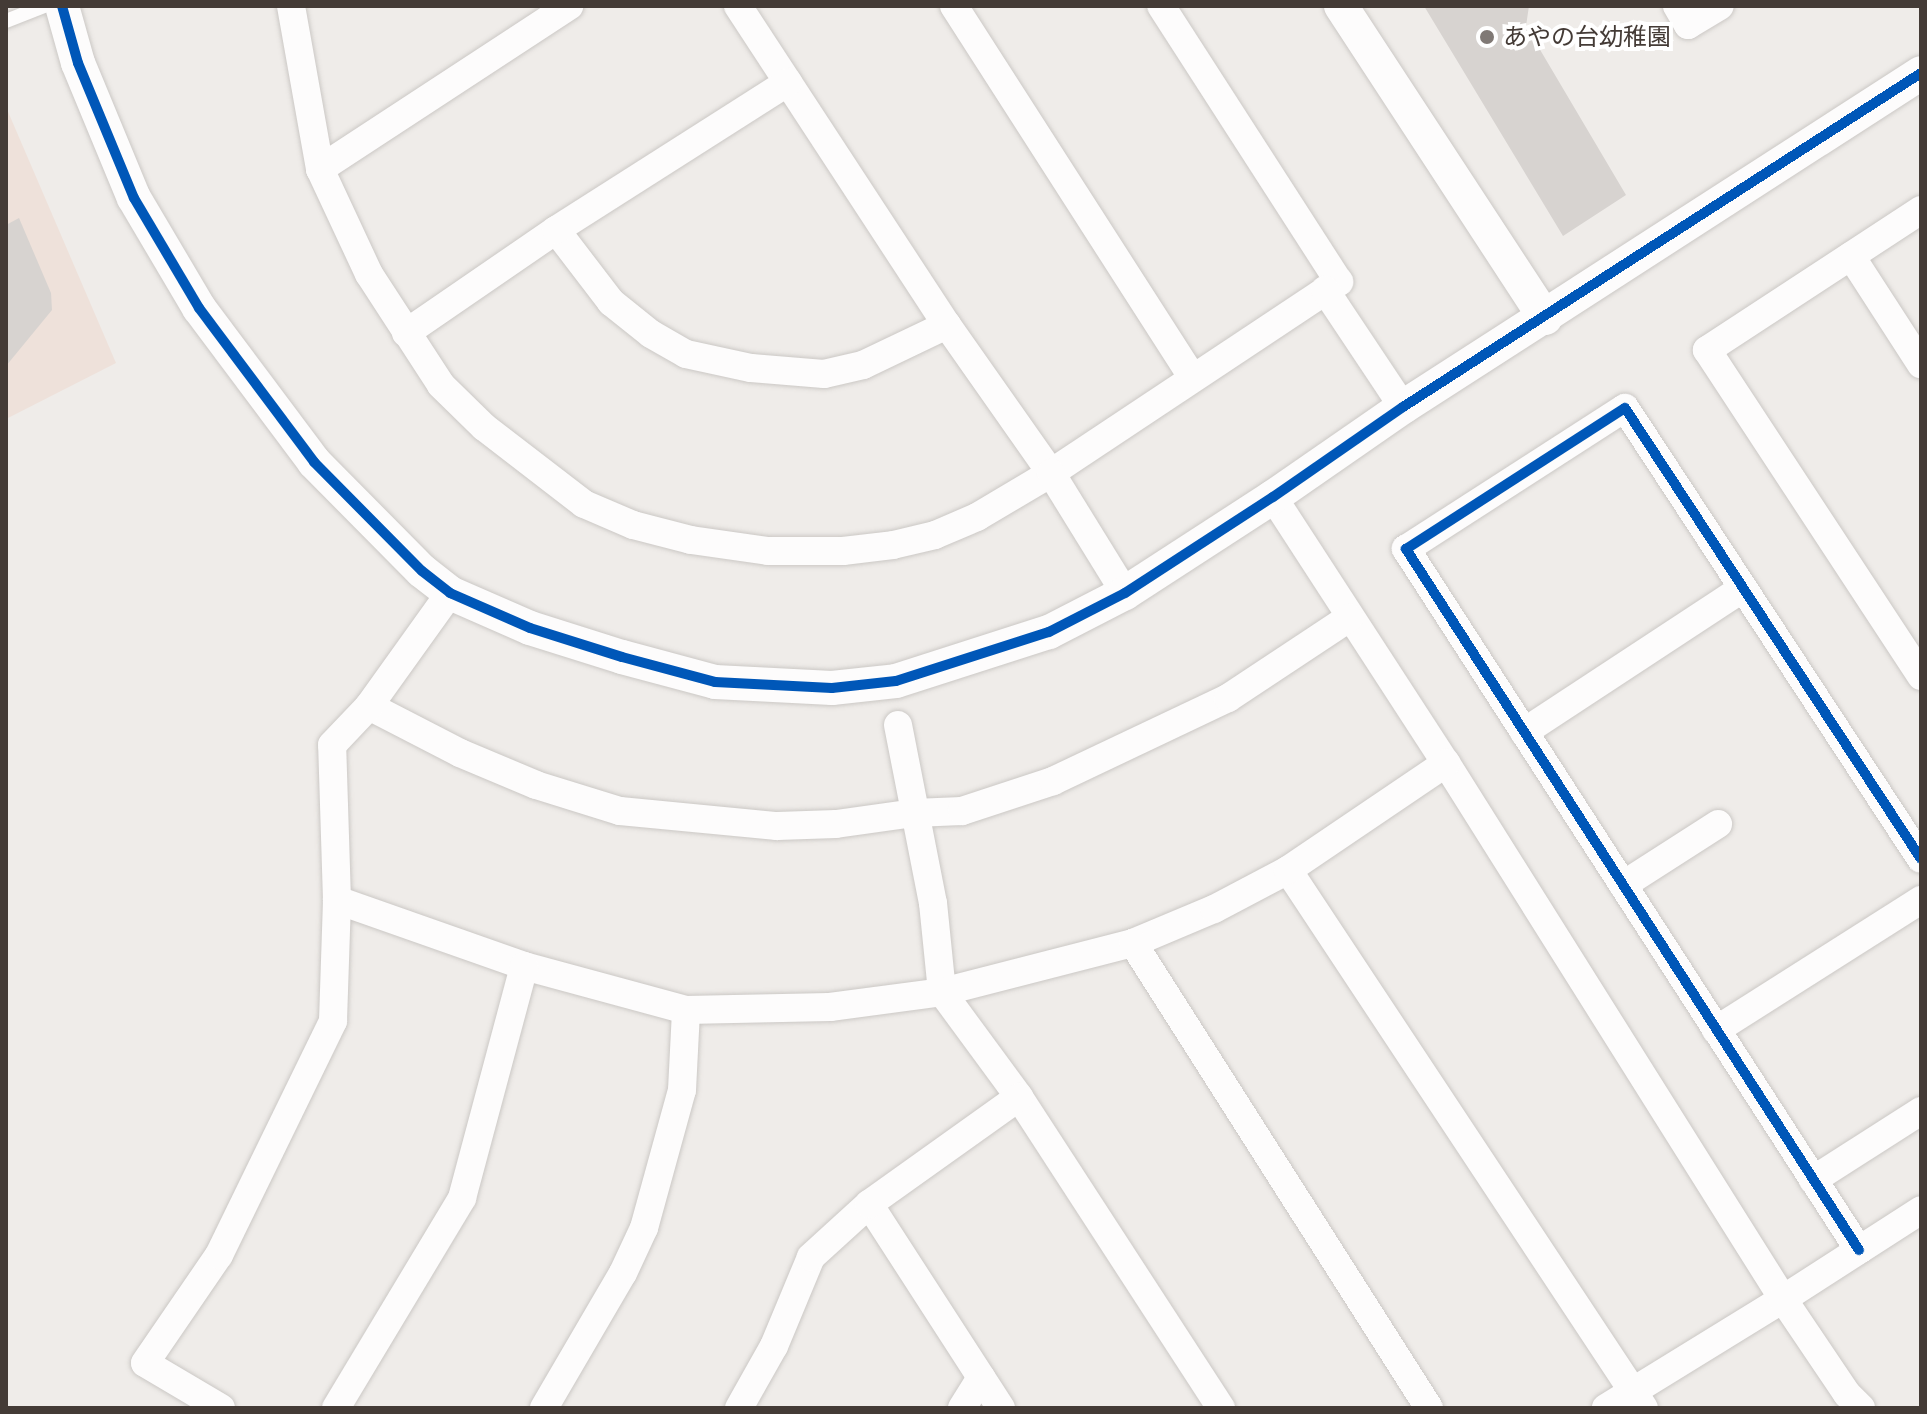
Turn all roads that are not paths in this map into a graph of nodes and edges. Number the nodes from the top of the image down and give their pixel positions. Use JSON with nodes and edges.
{"nodes":[{"id":1,"x":44,"y":6,"type":"edge"},
{"id":2,"x":62,"y":6,"type":"edge"},
{"id":3,"x":291,"y":6,"type":"edge"},
{"id":4,"x":569,"y":6,"type":"edge"},
{"id":5,"x":738,"y":6,"type":"edge"},
{"id":6,"x":954,"y":6,"type":"edge"},
{"id":7,"x":1161,"y":6,"type":"edge"},
{"id":8,"x":1341,"y":6,"type":"edge"},
{"id":9,"x":1677,"y":6,"type":"edge"},
{"id":10,"x":1720,"y":6,"type":"edge"},
{"id":11,"x":6,"y":21,"type":"edge"},
{"id":12,"x":1921,"y":73,"type":"edge"},
{"id":13,"x":788,"y":82,"type":"junction"},
{"id":14,"x":320,"y":169,"type":"junction"},
{"id":15,"x":1921,"y":210,"type":"edge"},
{"id":16,"x":556,"y":230,"type":"junction"},
{"id":17,"x":1851,"y":256,"type":"junction"},
{"id":18,"x":1325,"y":290,"type":"junction"},
{"id":19,"x":1545,"y":318,"type":"junction"},
{"id":20,"x":947,"y":325,"type":"junction"},
{"id":21,"x":406,"y":333,"type":"junction"},
{"id":22,"x":1921,"y":364,"type":"edge"},
{"id":23,"x":1193,"y":378,"type":"junction"},
{"id":24,"x":1403,"y":407,"type":"junction"},
{"id":25,"x":1051,"y":473,"type":"junction"},
{"id":26,"x":1273,"y":497,"type":"junction"},
{"id":27,"x":1743,"y":588,"type":"junction"},
{"id":28,"x":450,"y":593,"type":"junction"},
{"id":29,"x":1125,"y":593,"type":"junction"},
{"id":30,"x":1349,"y":618,"type":"junction"},
{"id":31,"x":1921,"y":676,"type":"edge"},
{"id":32,"x":369,"y":706,"type":"junction"},
{"id":33,"x":898,"y":725,"type":"dead end"},
{"id":34,"x":1524,"y":732,"type":"junction"},
{"id":35,"x":1446,"y":763,"type":"junction"},
{"id":36,"x":914,"y":813,"type":"junction"},
{"id":37,"x":1718,"y":824,"type":"dead end"},
{"id":38,"x":1921,"y":859,"type":"edge"},
{"id":39,"x":1288,"y":870,"type":"junction"},
{"id":40,"x":1623,"y":885,"type":"junction"},
{"id":41,"x":337,"y":900,"type":"junction"},
{"id":42,"x":1921,"y":900,"type":"edge"},
{"id":43,"x":1133,"y":943,"type":"junction"},
{"id":44,"x":524,"y":966,"type":"junction"},
{"id":45,"x":942,"y":992,"type":"junction"},
{"id":46,"x":686,"y":1010,"type":"junction"},
{"id":47,"x":1716,"y":1030,"type":"junction"},
{"id":48,"x":1019,"y":1097,"type":"junction"},
{"id":49,"x":1921,"y":1111,"type":"edge"},
{"id":50,"x":1813,"y":1180,"type":"junction"},
{"id":51,"x":869,"y":1204,"type":"junction"},
{"id":52,"x":1921,"y":1210,"type":"edge"},
{"id":53,"x":1859,"y":1250,"type":"junction"},
{"id":54,"x":1783,"y":1299,"type":"junction"},
{"id":55,"x":981,"y":1377,"type":"junction"},
{"id":56,"x":1639,"y":1400,"type":"edge"},
{"id":57,"x":221,"y":1408,"type":"edge"},
{"id":58,"x":336,"y":1408,"type":"edge"},
{"id":59,"x":544,"y":1408,"type":"edge"},
{"id":60,"x":739,"y":1408,"type":"edge"},
{"id":61,"x":962,"y":1408,"type":"edge"},
{"id":62,"x":1001,"y":1408,"type":"edge"},
{"id":63,"x":1221,"y":1408,"type":"edge"},
{"id":64,"x":1429,"y":1408,"type":"edge"},
{"id":65,"x":1606,"y":1408,"type":"edge"},
{"id":66,"x":1861,"y":1408,"type":"edge"}],
"edges":[{"from":1,"to":11,"type":"lane"},
{"from":2,"to":28,"type":"street"},
{"from":3,"to":14,"type":"street"},
{"from":4,"to":14,"type":"street"},
{"from":5,"to":13,"type":"street"},
{"from":6,"to":23,"type":"street"},
{"from":7,"to":18,"type":"street"},
{"from":8,"to":19,"type":"street"},
{"from":9,"to":10,"type":"street"},
{"from":12,"to":19,"type":"street"},
{"from":13,"to":16,"type":"street"},
{"from":13,"to":20,"type":"street"},
{"from":14,"to":21,"type":"street"},
{"from":15,"to":17,"type":"street"},
{"from":16,"to":20,"type":"street"},
{"from":16,"to":21,"type":"street"},
{"from":17,"to":22,"type":"street"},
{"from":17,"to":31,"type":"street"},
{"from":18,"to":23,"type":"street"},
{"from":18,"to":24,"type":"street"},
{"from":19,"to":24,"type":"street"},
{"from":20,"to":25,"type":"street"},
{"from":21,"to":25,"type":"street"},
{"from":23,"to":25,"type":"street"},
{"from":24,"to":26,"type":"street"},
{"from":25,"to":29,"type":"street"},
{"from":26,"to":29,"type":"street"},
{"from":26,"to":30,"type":"street"},
{"from":27,"to":34,"type":"street"},
{"from":27,"to":34,"type":"street"},
{"from":27,"to":38,"type":"street"},
{"from":28,"to":29,"type":"street"},
{"from":28,"to":32,"type":"street"},
{"from":30,"to":35,"type":"street"},
{"from":30,"to":36,"type":"street"},
{"from":32,"to":36,"type":"street"},
{"from":32,"to":41,"type":"street"},
{"from":33,"to":36,"type":"street"},
{"from":34,"to":40,"type":"street"},
{"from":35,"to":39,"type":"street"},
{"from":35,"to":54,"type":"street"},
{"from":36,"to":45,"type":"street"},
{"from":37,"to":40,"type":"street"},
{"from":39,"to":43,"type":"street"},
{"from":39,"to":56,"type":"street"},
{"from":40,"to":47,"type":"street"},
{"from":41,"to":44,"type":"street"},
{"from":41,"to":57,"type":"street"},
{"from":42,"to":47,"type":"street"},
{"from":43,"to":45,"type":"street"},
{"from":43,"to":64,"type":"street"},
{"from":44,"to":46,"type":"street"},
{"from":44,"to":58,"type":"street"},
{"from":45,"to":46,"type":"street"},
{"from":45,"to":48,"type":"street"},
{"from":46,"to":59,"type":"street"},
{"from":47,"to":50,"type":"street"},
{"from":48,"to":51,"type":"street"},
{"from":48,"to":63,"type":"street"},
{"from":49,"to":50,"type":"street"},
{"from":50,"to":53,"type":"street"},
{"from":51,"to":55,"type":"street"},
{"from":51,"to":60,"type":"street"},
{"from":52,"to":53,"type":"street"},
{"from":53,"to":54,"type":"street"},
{"from":54,"to":56,"type":"street"},
{"from":54,"to":66,"type":"street"},
{"from":55,"to":61,"type":"street"},
{"from":55,"to":62,"type":"street"},
{"from":56,"to":65,"type":"street"}]}
